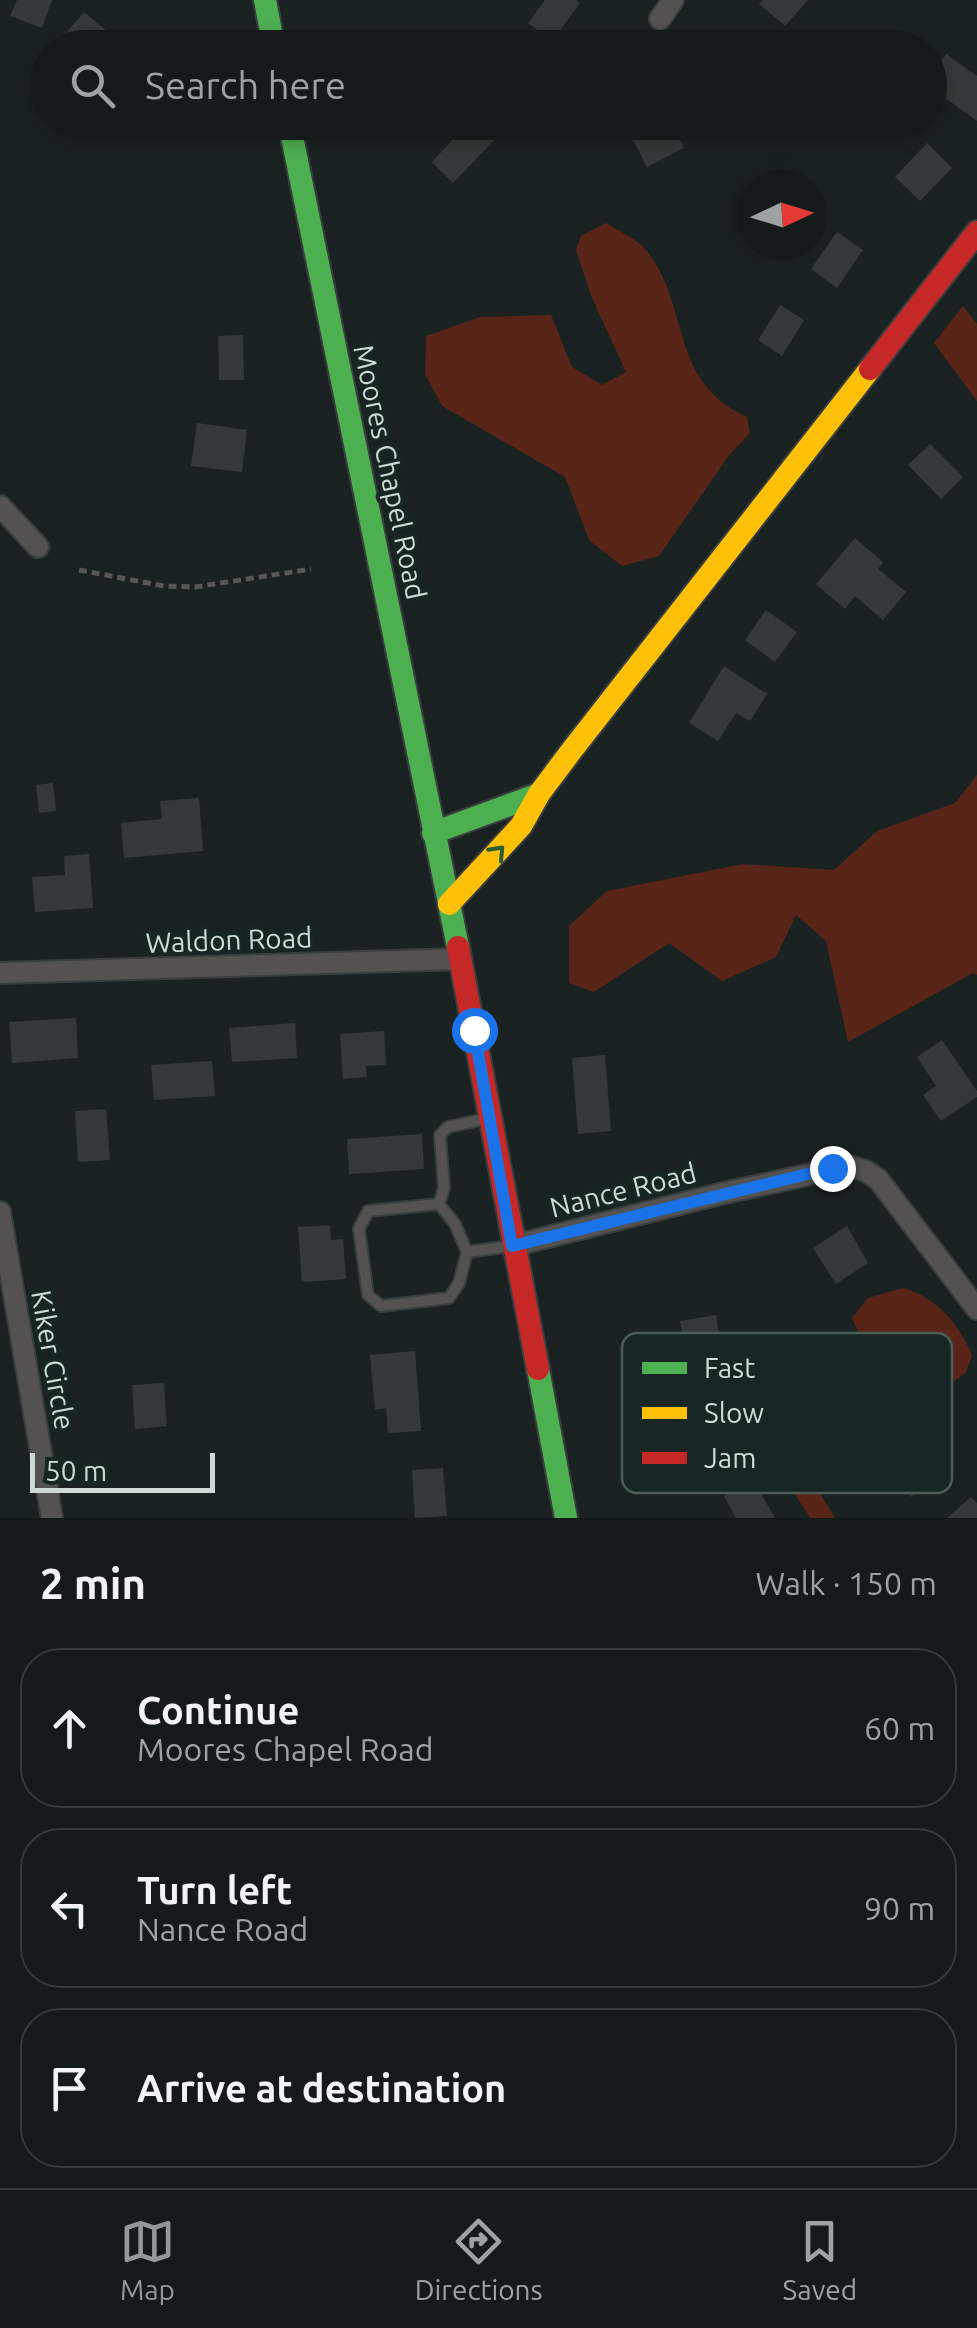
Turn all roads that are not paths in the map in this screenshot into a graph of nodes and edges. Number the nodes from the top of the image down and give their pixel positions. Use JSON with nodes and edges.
{"nodes":[{"id":1,"x":265,"y":0,"type":"edge"},
{"id":2,"x":673,"y":0,"type":"edge"},
{"id":3,"x":660,"y":18,"type":"dead end"},
{"id":4,"x":271,"y":30,"type":"edge"},
{"id":5,"x":293,"y":140,"type":"edge"},
{"id":6,"x":977,"y":232,"type":"edge"},
{"id":7,"x":0,"y":506,"type":"edge"},
{"id":8,"x":38,"y":547,"type":"dead end"},
{"id":9,"x":539,"y":794,"type":"junction"},
{"id":10,"x":434,"y":833,"type":"junction"},
{"id":11,"x":449,"y":904,"type":"junction"},
{"id":12,"x":460,"y":959,"type":"junction"},
{"id":13,"x":0,"y":974,"type":"edge"},
{"id":14,"x":490,"y":1118,"type":"junction"},
{"id":15,"x":439,"y":1204,"type":"junction"},
{"id":16,"x":0,"y":1212,"type":"edge"},
{"id":17,"x":512,"y":1246,"type":"junction"},
{"id":18,"x":467,"y":1252,"type":"junction"},
{"id":19,"x":977,"y":1309,"type":"edge"},
{"id":20,"x":52,"y":1518,"type":"edge"},
{"id":21,"x":566,"y":1518,"type":"edge"}],
"edges":[{"from":1,"to":4,"type":"main road"},
{"from":2,"to":3,"type":"street"},
{"from":5,"to":10,"type":"main road","name":"Moores Chapel Road"},
{"from":6,"to":9,"type":"main road"},
{"from":7,"to":8,"type":"street"},
{"from":9,"to":10,"type":"main road"},
{"from":11,"to":9,"type":"main road","one_way":true},
{"from":10,"to":11,"type":"main road","name":"Moores Chapel Road"},
{"from":11,"to":12,"type":"main road","name":"Moores Chapel Road"},
{"from":12,"to":13,"type":"street","name":"Waldon Road"},
{"from":12,"to":14,"type":"main road","name":"Moores Chapel Road"},
{"from":14,"to":15,"type":"lane"},
{"from":14,"to":17,"type":"main road","name":"Moores Chapel Road"},
{"from":15,"to":18,"type":"lane"},
{"from":15,"to":18,"type":"lane"},
{"from":16,"to":20,"type":"street","name":"Kiker Circle"},
{"from":17,"to":18,"type":"lane"},
{"from":17,"to":19,"type":"street","name":"Nance Road"},
{"from":17,"to":21,"type":"main road","name":"Moores Chapel Road"}]}
